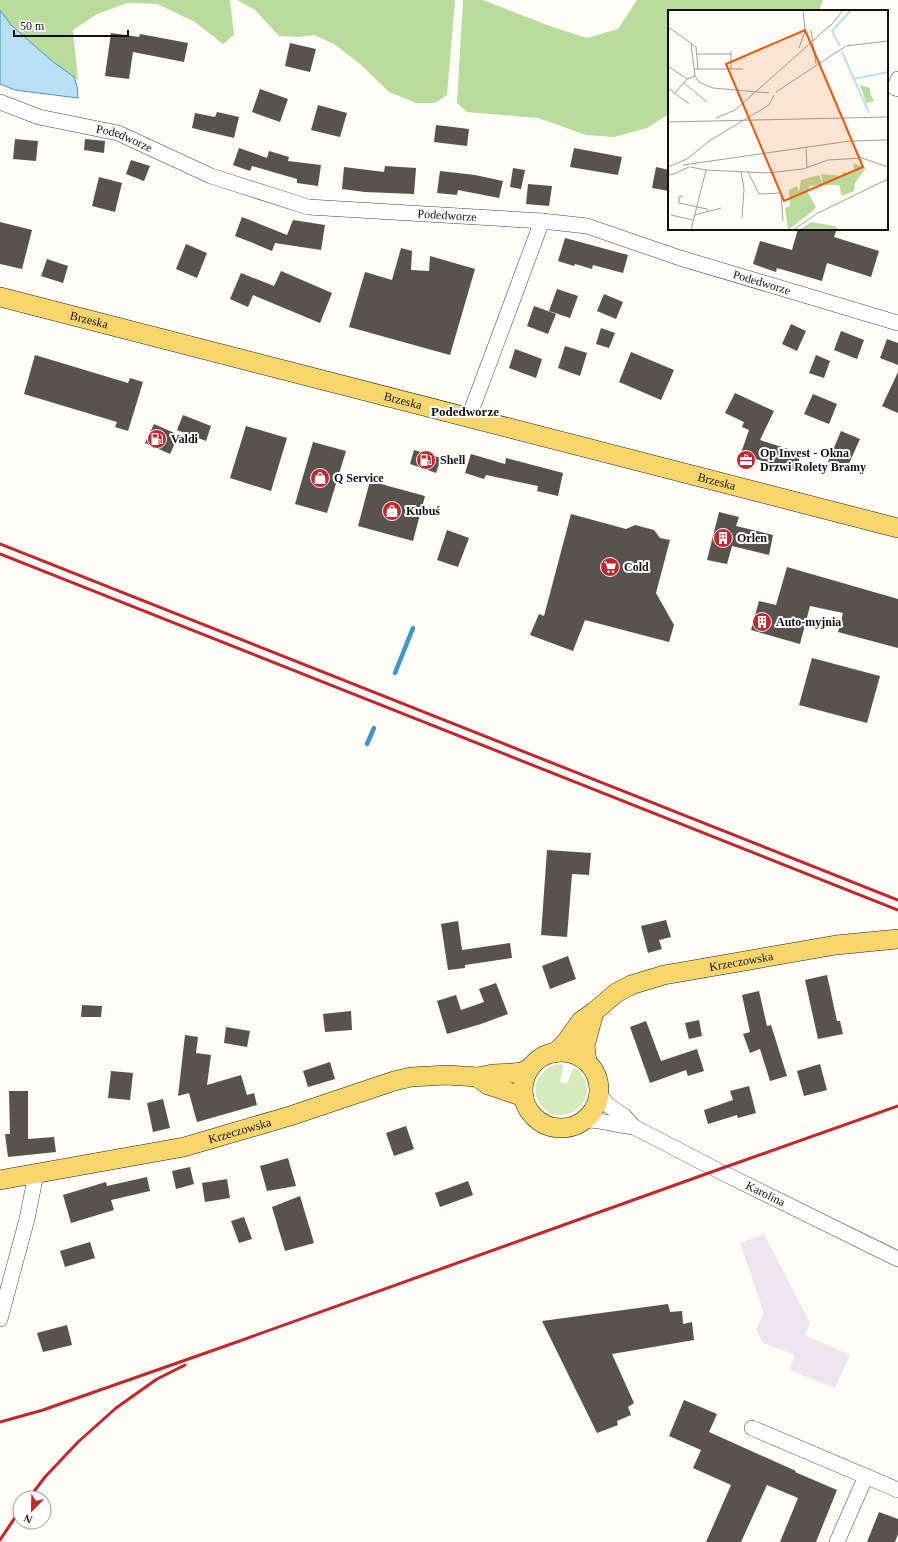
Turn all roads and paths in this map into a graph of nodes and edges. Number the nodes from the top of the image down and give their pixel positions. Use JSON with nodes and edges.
{"nodes":[{"id":1,"x":898,"y":79,"type":"edge"},
{"id":2,"x":898,"y":89,"type":"edge"},
{"id":3,"x":0,"y":102,"type":"edge"},
{"id":4,"x":542,"y":221,"type":"junction"},
{"id":5,"x":0,"y":297,"type":"edge"},
{"id":6,"x":898,"y":323,"type":"edge"},
{"id":7,"x":469,"y":417,"type":"junction"},
{"id":8,"x":898,"y":528,"type":"edge"},
{"id":9,"x":898,"y":939,"type":"edge"},
{"id":10,"x":594,"y":1012,"type":"junction"},
{"id":11,"x":556,"y":1053,"type":"junction"},
{"id":12,"x":587,"y":1062,"type":"junction"},
{"id":13,"x":530,"y":1068,"type":"junction"},
{"id":14,"x":477,"y":1077,"type":"junction"},
{"id":15,"x":599,"y":1094,"type":"junction"},
{"id":16,"x":524,"y":1098,"type":"junction"},
{"id":17,"x":584,"y":1120,"type":"junction"},
{"id":18,"x":634,"y":1127,"type":"junction"},
{"id":19,"x":36,"y":1174,"type":"junction"},
{"id":20,"x":0,"y":1180,"type":"edge"},
{"id":21,"x":898,"y":1258,"type":"edge"},
{"id":22,"x":0,"y":1319,"type":"edge"},
{"id":23,"x":752,"y":1428,"type":"dead end"},
{"id":24,"x":866,"y":1476,"type":"junction"},
{"id":25,"x":898,"y":1490,"type":"edge"},
{"id":26,"x":837,"y":1542,"type":"edge"}],
"edges":[{"from":1,"to":2,"type":"street"},
{"from":3,"to":4,"type":"street","name":"Podedworze"},
{"from":4,"to":6,"type":"street","name":"Podedworze"},
{"from":4,"to":7,"type":"street"},
{"from":5,"to":7,"type":"main road","name":"Brzeska"},
{"from":7,"to":8,"type":"main road","name":"Brzeska"},
{"from":9,"to":10,"type":"main road","name":"Krzeczowska"},
{"from":10,"to":11,"type":"main road","name":"Krzeczowska"},
{"from":10,"to":12,"type":"main road"},
{"from":11,"to":12,"type":"main road"},
{"from":11,"to":13,"type":"main road"},
{"from":12,"to":15,"type":"main road"},
{"from":13,"to":14,"type":"main road","name":"Krzeczowska"},
{"from":13,"to":16,"type":"main road"},
{"from":14,"to":16,"type":"main road","name":"Krzeczowska"},
{"from":14,"to":19,"type":"main road","name":"Krzeczowska"},
{"from":15,"to":17,"type":"main road"},
{"from":15,"to":18,"type":"street","name":"Karolina"},
{"from":16,"to":17,"type":"main road"},
{"from":17,"to":18,"type":"street","name":"Karolina"},
{"from":18,"to":21,"type":"street","name":"Karolina"},
{"from":19,"to":20,"type":"main road","name":"Krzeczowska"},
{"from":19,"to":22,"type":"street"},
{"from":23,"to":24,"type":"street"},
{"from":24,"to":25,"type":"street"},
{"from":24,"to":26,"type":"street"}]}
